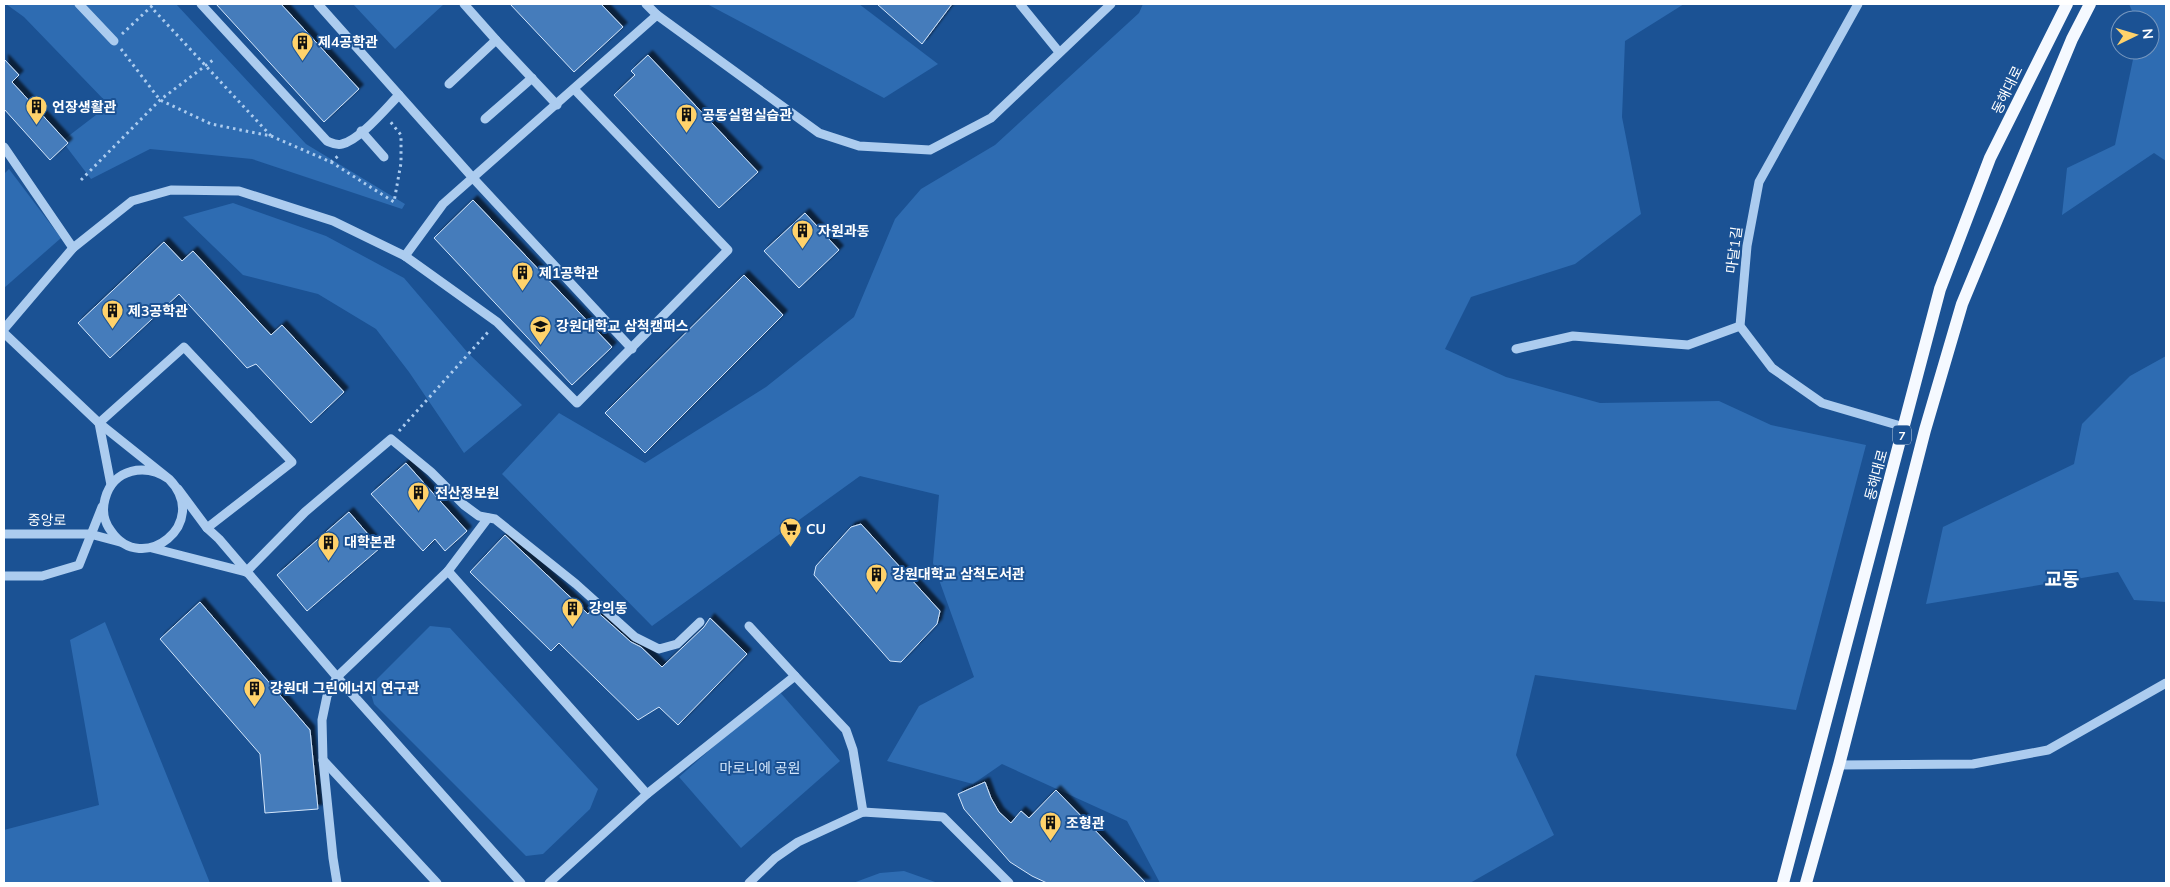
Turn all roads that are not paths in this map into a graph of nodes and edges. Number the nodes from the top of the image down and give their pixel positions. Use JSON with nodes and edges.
{"nodes":[{"id":1,"x":79,"y":4,"type":"edge"},
{"id":2,"x":201,"y":4,"type":"edge"},
{"id":3,"x":318,"y":4,"type":"edge"},
{"id":4,"x":464,"y":4,"type":"edge"},
{"id":5,"x":646,"y":4,"type":"edge"},
{"id":6,"x":1020,"y":4,"type":"edge"},
{"id":7,"x":1111,"y":4,"type":"edge"},
{"id":8,"x":1858,"y":4,"type":"edge"},
{"id":9,"x":2067,"y":4,"type":"edge"},
{"id":10,"x":2090,"y":4,"type":"edge"},
{"id":11,"x":657,"y":15,"type":"junction"},
{"id":12,"x":496,"y":40,"type":"junction"},
{"id":13,"x":114,"y":41,"type":"road end"},
{"id":14,"x":1059,"y":52,"type":"junction"},
{"id":15,"x":532,"y":78,"type":"junction"},
{"id":16,"x":449,"y":84,"type":"dead end"},
{"id":17,"x":574,"y":89,"type":"junction"},
{"id":18,"x":399,"y":95,"type":"junction"},
{"id":19,"x":557,"y":104,"type":"junction"},
{"id":20,"x":485,"y":118,"type":"dead end"},
{"id":21,"x":361,"y":131,"type":"junction"},
{"id":22,"x":4,"y":147,"type":"edge"},
{"id":23,"x":384,"y":157,"type":"dead end"},
{"id":24,"x":473,"y":178,"type":"junction"},
{"id":25,"x":74,"y":248,"type":"junction"},
{"id":26,"x":405,"y":256,"type":"junction"},
{"id":27,"x":1740,"y":326,"type":"junction"},
{"id":28,"x":4,"y":331,"type":"edge"},
{"id":29,"x":632,"y":348,"type":"junction"},
{"id":30,"x":1516,"y":349,"type":"dead end"},
{"id":31,"x":99,"y":423,"type":"junction"},
{"id":32,"x":1904,"y":427,"type":"junction"},
{"id":33,"x":169,"y":479,"type":"junction"},
{"id":34,"x":111,"y":486,"type":"junction"},
{"id":35,"x":178,"y":490,"type":"junction"},
{"id":36,"x":104,"y":502,"type":"junction"},
{"id":37,"x":488,"y":518,"type":"junction"},
{"id":38,"x":207,"y":528,"type":"junction"},
{"id":39,"x":4,"y":534,"type":"edge"},
{"id":40,"x":90,"y":534,"type":"junction"},
{"id":41,"x":124,"y":543,"type":"junction"},
{"id":42,"x":150,"y":548,"type":"junction"},
{"id":43,"x":448,"y":571,"type":"junction"},
{"id":44,"x":246,"y":572,"type":"junction"},
{"id":45,"x":4,"y":576,"type":"edge"},
{"id":46,"x":700,"y":622,"type":"dead end"},
{"id":47,"x":749,"y":626,"type":"dead end"},
{"id":48,"x":795,"y":676,"type":"junction"},
{"id":49,"x":337,"y":677,"type":"junction"},
{"id":50,"x":2166,"y":683,"type":"edge"},
{"id":51,"x":323,"y":760,"type":"junction"},
{"id":52,"x":1839,"y":766,"type":"junction"},
{"id":53,"x":647,"y":794,"type":"junction"},
{"id":54,"x":863,"y":812,"type":"junction"},
{"id":55,"x":337,"y":883,"type":"edge"},
{"id":56,"x":437,"y":883,"type":"edge"},
{"id":57,"x":522,"y":883,"type":"edge"},
{"id":58,"x":549,"y":883,"type":"edge"},
{"id":59,"x":749,"y":883,"type":"edge"},
{"id":60,"x":1009,"y":883,"type":"edge"},
{"id":61,"x":1784,"y":883,"type":"edge"},
{"id":62,"x":1806,"y":883,"type":"edge"}],
"edges":[{"from":1,"to":13,"type":"street"},
{"from":2,"to":21,"type":"street"},
{"from":3,"to":18,"type":"street"},
{"from":4,"to":12,"type":"street"},
{"from":5,"to":11,"type":"street"},
{"from":6,"to":14,"type":"street"},
{"from":7,"to":14,"type":"street"},
{"from":8,"to":27,"type":"street","name":"마달1길"},
{"from":9,"to":32,"type":"main road","name":"동해대로","number":"7"},
{"from":10,"to":52,"type":"main road","number":"7"},
{"from":11,"to":14,"type":"street"},
{"from":11,"to":17,"type":"street"},
{"from":12,"to":15,"type":"street"},
{"from":12,"to":16,"type":"street"},
{"from":15,"to":19,"type":"street"},
{"from":15,"to":20,"type":"street"},
{"from":17,"to":19,"type":"street"},
{"from":17,"to":29,"type":"street"},
{"from":18,"to":21,"type":"street"},
{"from":18,"to":24,"type":"street"},
{"from":19,"to":24,"type":"street"},
{"from":21,"to":23,"type":"street"},
{"from":22,"to":25,"type":"street"},
{"from":24,"to":26,"type":"street"},
{"from":24,"to":29,"type":"street"},
{"from":25,"to":26,"type":"street"},
{"from":25,"to":28,"type":"street"},
{"from":26,"to":29,"type":"street"},
{"from":27,"to":30,"type":"street"},
{"from":27,"to":32,"type":"street"},
{"from":28,"to":31,"type":"street"},
{"from":31,"to":33,"type":"street"},
{"from":31,"to":34,"type":"street"},
{"from":31,"to":38,"type":"street"},
{"from":32,"to":61,"type":"main road","name":"동해대로","number":"7"},
{"from":33,"to":34,"type":"street"},
{"from":33,"to":35,"type":"street"},
{"from":34,"to":36,"type":"street"},
{"from":35,"to":38,"type":"street"},
{"from":35,"to":42,"type":"street"},
{"from":36,"to":40,"type":"street"},
{"from":36,"to":41,"type":"street"},
{"from":37,"to":43,"type":"street"},
{"from":37,"to":44,"type":"street"},
{"from":37,"to":46,"type":"street"},
{"from":38,"to":44,"type":"street"},
{"from":39,"to":40,"type":"street","name":"중앙로"},
{"from":40,"to":41,"type":"street","name":"중앙로"},
{"from":40,"to":45,"type":"street"},
{"from":41,"to":42,"type":"street"},
{"from":42,"to":44,"type":"street"},
{"from":43,"to":49,"type":"street"},
{"from":43,"to":53,"type":"street"},
{"from":44,"to":49,"type":"street"},
{"from":47,"to":48,"type":"street"},
{"from":48,"to":53,"type":"street"},
{"from":48,"to":54,"type":"street"},
{"from":49,"to":51,"type":"street"},
{"from":49,"to":57,"type":"street"},
{"from":50,"to":52,"type":"street"},
{"from":51,"to":55,"type":"street"},
{"from":51,"to":56,"type":"street"},
{"from":52,"to":62,"type":"main road","number":"7"},
{"from":53,"to":58,"type":"street"},
{"from":54,"to":59,"type":"street"},
{"from":54,"to":60,"type":"street"}]}
